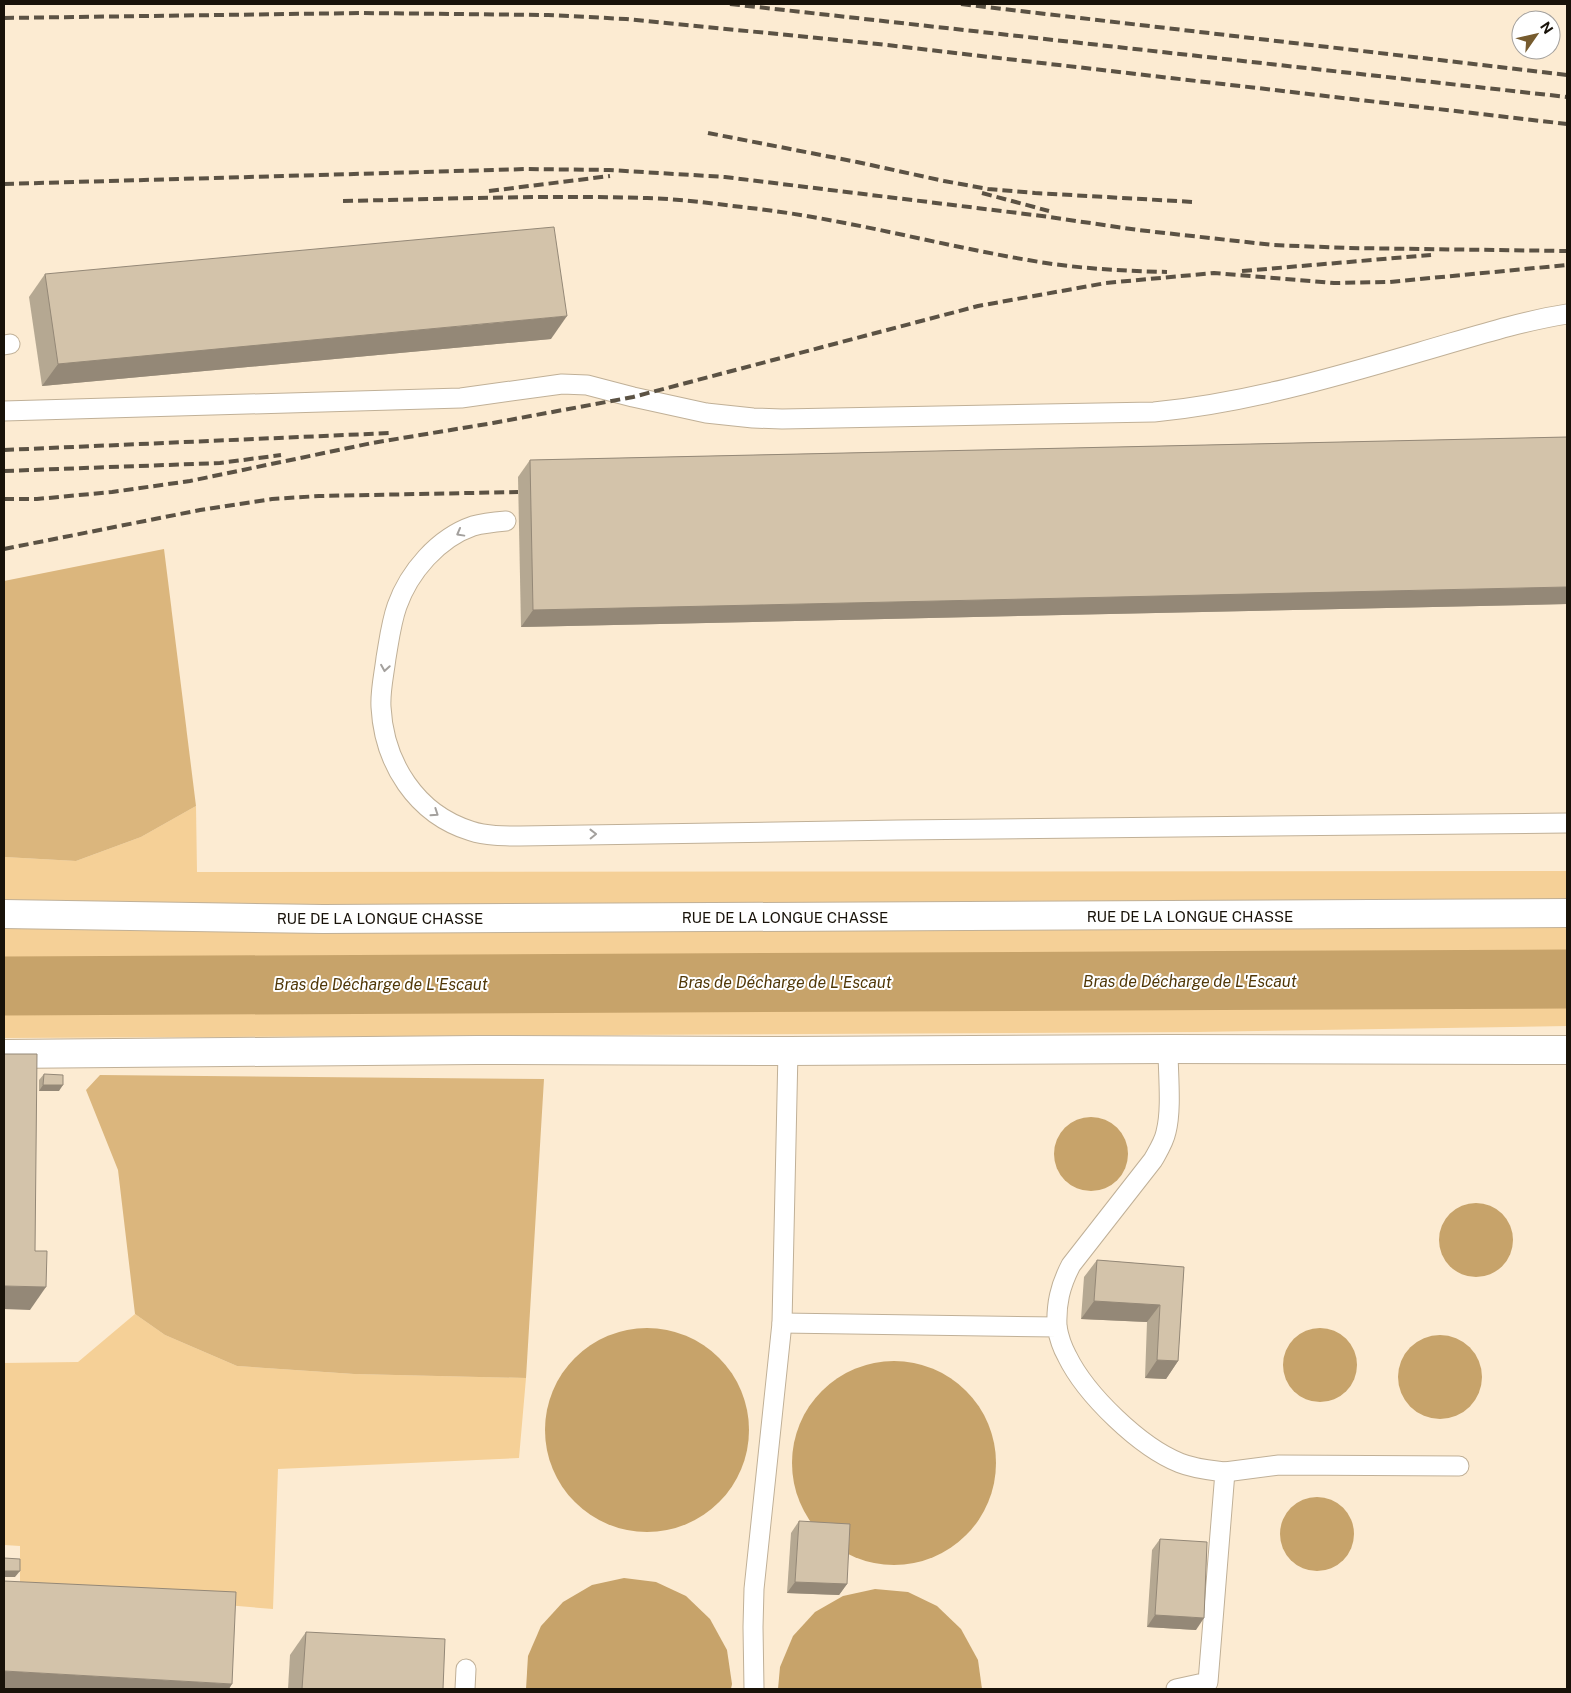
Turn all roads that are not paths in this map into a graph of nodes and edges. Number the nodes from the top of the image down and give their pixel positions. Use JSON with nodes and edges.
{"nodes":[{"id":1,"x":1567,"y":314,"type":"edge"},
{"id":2,"x":4,"y":411,"type":"edge"},
{"id":3,"x":506,"y":521,"type":"dead end"},
{"id":4,"x":1567,"y":823,"type":"edge"},
{"id":5,"x":1567,"y":913,"type":"edge"},
{"id":6,"x":4,"y":914,"type":"edge"},
{"id":7,"x":1168,"y":1049,"type":"junction"},
{"id":8,"x":1567,"y":1050,"type":"edge"},
{"id":9,"x":788,"y":1051,"type":"junction"},
{"id":10,"x":4,"y":1054,"type":"edge"},
{"id":11,"x":782,"y":1323,"type":"junction"},
{"id":12,"x":1057,"y":1327,"type":"junction"},
{"id":13,"x":1459,"y":1466,"type":"dead end"},
{"id":14,"x":1225,"y":1472,"type":"junction"},
{"id":15,"x":466,"y":1669,"type":"dead end"},
{"id":16,"x":1208,"y":1686,"type":"edge"},
{"id":17,"x":465,"y":1689,"type":"edge"},
{"id":18,"x":754,"y":1689,"type":"edge"},
{"id":19,"x":1176,"y":1689,"type":"edge"}],
"edges":[{"from":1,"to":2,"type":"lane"},
{"from":3,"to":4,"type":"lane","one_way":true},
{"from":5,"to":6,"type":"street","name":"RUE DE LA LONGUE CHASSE"},
{"from":7,"to":8,"type":"street"},
{"from":7,"to":9,"type":"street"},
{"from":7,"to":12,"type":"lane"},
{"from":9,"to":10,"type":"street"},
{"from":9,"to":11,"type":"lane"},
{"from":11,"to":12,"type":"lane"},
{"from":11,"to":18,"type":"lane"},
{"from":12,"to":14,"type":"lane"},
{"from":13,"to":14,"type":"lane"},
{"from":14,"to":16,"type":"lane"},
{"from":15,"to":17,"type":"lane"},
{"from":16,"to":19,"type":"lane"}]}
